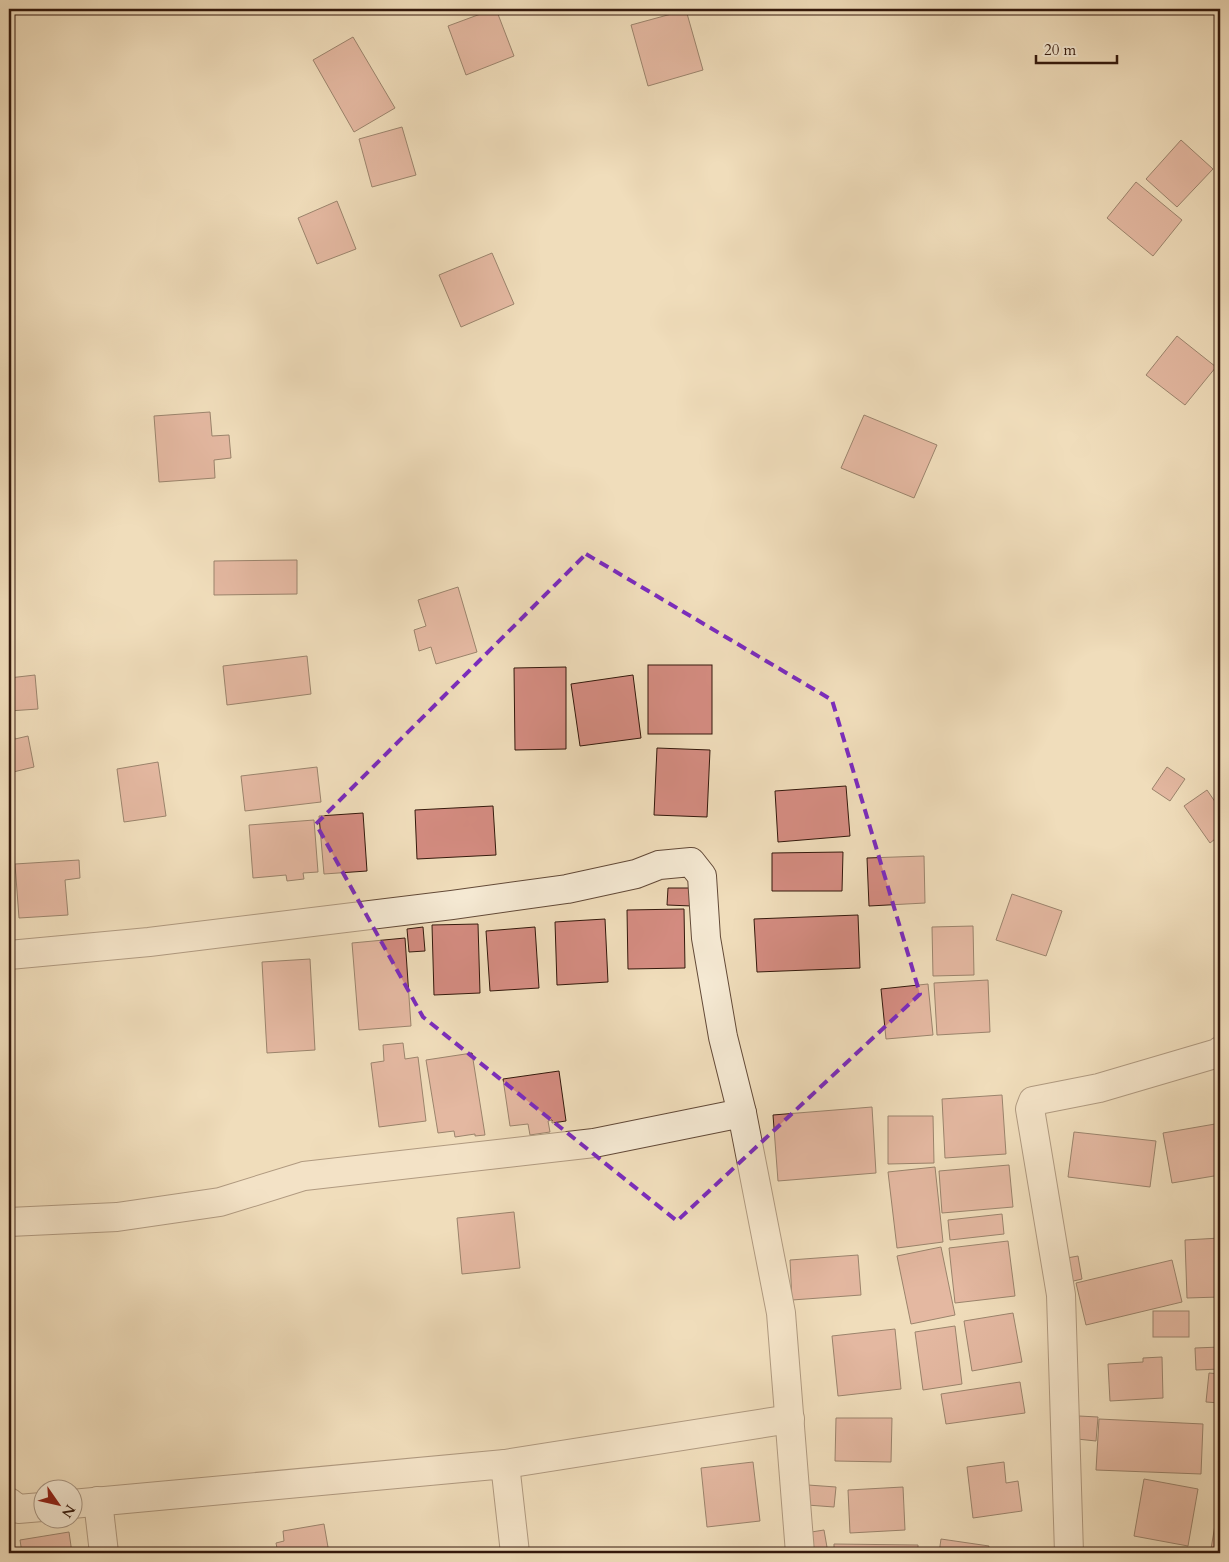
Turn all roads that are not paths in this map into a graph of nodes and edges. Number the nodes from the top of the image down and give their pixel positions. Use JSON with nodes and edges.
{"nodes":[{"id":1,"x":9,"y":955,"type":"edge"},
{"id":2,"x":1220,"y":1051,"type":"edge"},
{"id":3,"x":742,"y":1113,"type":"junction"},
{"id":4,"x":9,"y":1222,"type":"edge"},
{"id":5,"x":790,"y":1419,"type":"junction"},
{"id":6,"x":505,"y":1464,"type":"junction"},
{"id":7,"x":9,"y":1502,"type":"edge"},
{"id":8,"x":85,"y":1503,"type":"edge"},
{"id":9,"x":32,"y":1508,"type":"edge"},
{"id":10,"x":104,"y":1553,"type":"edge"},
{"id":11,"x":514,"y":1553,"type":"edge"},
{"id":12,"x":800,"y":1553,"type":"edge"},
{"id":13,"x":1069,"y":1553,"type":"edge"}],
"edges":[{"from":1,"to":3,"type":"street"},
{"from":2,"to":13,"type":"street"},
{"from":3,"to":4,"type":"street"},
{"from":3,"to":5,"type":"street"},
{"from":5,"to":6,"type":"street"},
{"from":5,"to":12,"type":"street"},
{"from":6,"to":8,"type":"street"},
{"from":6,"to":11,"type":"street"},
{"from":7,"to":9,"type":"street"},
{"from":8,"to":10,"type":"street"}]}
